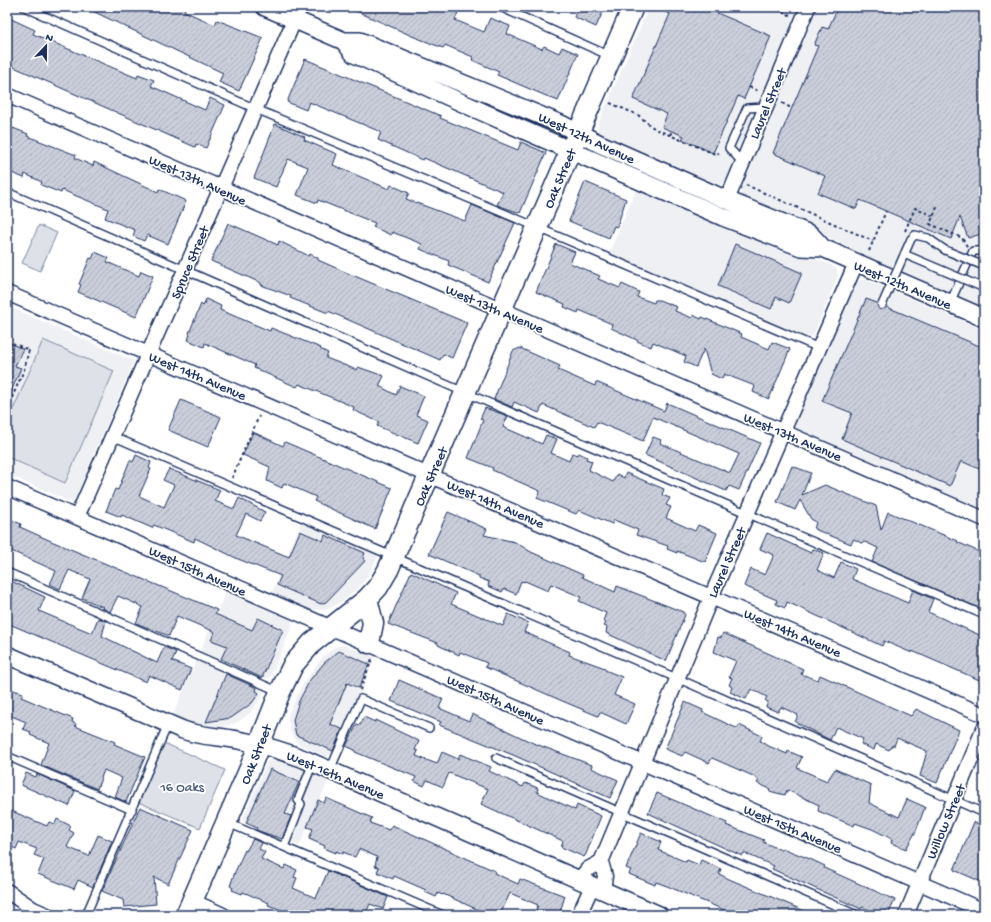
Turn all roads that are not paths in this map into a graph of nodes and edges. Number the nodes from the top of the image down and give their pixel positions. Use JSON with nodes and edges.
{"nodes":[{"id":1,"x":24,"y":7,"type":"edge"},
{"id":2,"x":265,"y":7,"type":"edge"},
{"id":3,"x":500,"y":7,"type":"edge"},
{"id":4,"x":633,"y":7,"type":"edge"},
{"id":5,"x":808,"y":7,"type":"edge"},
{"id":6,"x":297,"y":14,"type":"edge"},
{"id":7,"x":612,"y":57,"type":"junction"},
{"id":8,"x":7,"y":95,"type":"edge"},
{"id":9,"x":256,"y":109,"type":"junction"},
{"id":10,"x":574,"y":142,"type":"junction"},
{"id":11,"x":220,"y":189,"type":"junction"},
{"id":12,"x":7,"y":192,"type":"edge"},
{"id":13,"x":727,"y":200,"type":"junction"},
{"id":14,"x":538,"y":227,"type":"junction"},
{"id":15,"x":823,"y":248,"type":"junction"},
{"id":16,"x":984,"y":251,"type":"edge"},
{"id":17,"x":904,"y":254,"type":"junction"},
{"id":18,"x":856,"y":263,"type":"junction"},
{"id":19,"x":984,"y":266,"type":"edge"},
{"id":20,"x":185,"y":270,"type":"junction"},
{"id":21,"x":984,"y":288,"type":"edge"},
{"id":22,"x":7,"y":293,"type":"edge"},
{"id":23,"x":950,"y":304,"type":"junction"},
{"id":24,"x":882,"y":305,"type":"dead end"},
{"id":25,"x":502,"y":311,"type":"junction"},
{"id":26,"x":984,"y":318,"type":"edge"},
{"id":27,"x":819,"y":348,"type":"junction"},
{"id":28,"x":149,"y":354,"type":"junction"},
{"id":29,"x":466,"y":393,"type":"junction"},
{"id":30,"x":783,"y":432,"type":"junction"},
{"id":31,"x":112,"y":436,"type":"junction"},
{"id":32,"x":430,"y":475,"type":"junction"},
{"id":33,"x":7,"y":487,"type":"edge"},
{"id":34,"x":748,"y":513,"type":"junction"},
{"id":35,"x":77,"y":517,"type":"junction"},
{"id":36,"x":984,"y":519,"type":"edge"},
{"id":37,"x":394,"y":557,"type":"junction"},
{"id":38,"x":7,"y":572,"type":"edge"},
{"id":39,"x":711,"y":597,"type":"junction"},
{"id":40,"x":367,"y":599,"type":"junction"},
{"id":41,"x":984,"y":615,"type":"edge"},
{"id":42,"x":331,"y":628,"type":"junction"},
{"id":43,"x":370,"y":651,"type":"junction"},
{"id":44,"x":7,"y":655,"type":"edge"},
{"id":45,"x":677,"y":678,"type":"junction"},
{"id":46,"x":280,"y":692,"type":"junction"},
{"id":47,"x":984,"y":715,"type":"edge"},
{"id":48,"x":168,"y":724,"type":"junction"},
{"id":49,"x":429,"y":728,"type":"dead end"},
{"id":50,"x":984,"y":728,"type":"edge"},
{"id":51,"x":259,"y":745,"type":"junction"},
{"id":52,"x":7,"y":756,"type":"edge"},
{"id":53,"x":496,"y":758,"type":"dead end"},
{"id":54,"x":313,"y":763,"type":"junction"},
{"id":55,"x":642,"y":763,"type":"junction"},
{"id":56,"x":330,"y":770,"type":"junction"},
{"id":57,"x":953,"y":800,"type":"junction"},
{"id":58,"x":132,"y":810,"type":"junction"},
{"id":59,"x":622,"y":813,"type":"junction"},
{"id":60,"x":984,"y":813,"type":"edge"},
{"id":61,"x":227,"y":822,"type":"junction"},
{"id":62,"x":284,"y":846,"type":"junction"},
{"id":63,"x":601,"y":862,"type":"junction"},
{"id":64,"x":919,"y":883,"type":"junction"},
{"id":65,"x":591,"y":885,"type":"junction"},
{"id":66,"x":7,"y":891,"type":"edge"},
{"id":67,"x":189,"y":908,"type":"edge"},
{"id":68,"x":984,"y":911,"type":"edge"},
{"id":69,"x":47,"y":915,"type":"edge"},
{"id":70,"x":86,"y":915,"type":"edge"},
{"id":71,"x":223,"y":915,"type":"edge"},
{"id":72,"x":443,"y":915,"type":"edge"},
{"id":73,"x":579,"y":915,"type":"edge"},
{"id":74,"x":659,"y":915,"type":"edge"},
{"id":75,"x":856,"y":915,"type":"edge"},
{"id":76,"x":906,"y":915,"type":"edge"}],
"edges":[{"from":1,"to":9,"type":"lane"},
{"from":2,"to":6,"type":"street","name":"West 12th Avenue"},
{"from":3,"to":7,"type":"lane"},
{"from":4,"to":7,"type":"main road","name":"Oak Street"},
{"from":5,"to":13,"type":"street","name":"Laurel Street"},
{"from":6,"to":9,"type":"street","name":"Spruce Street"},
{"from":6,"to":10,"type":"street","name":"West 12th Avenue"},
{"from":7,"to":10,"type":"main road","name":"Oak Street"},
{"from":8,"to":11,"type":"street","name":"West 13th Avenue"},
{"from":9,"to":11,"type":"street","name":"Spruce Street"},
{"from":9,"to":14,"type":"lane"},
{"from":10,"to":13,"type":"street","name":"West 12th Avenue"},
{"from":10,"to":14,"type":"main road","name":"Oak Street"},
{"from":10,"to":15,"type":"street","name":"West 12th Avenue"},
{"from":11,"to":20,"type":"street","name":"Spruce Street"},
{"from":11,"to":25,"type":"street","name":"West 13th Avenue"},
{"from":12,"to":20,"type":"lane"},
{"from":13,"to":15,"type":"street","name":"West 12th Avenue"},
{"from":14,"to":25,"type":"main road","name":"Oak Street"},
{"from":14,"to":27,"type":"lane"},
{"from":15,"to":18,"type":"street","name":"West 12th Avenue"},
{"from":16,"to":23,"type":"lane"},
{"from":17,"to":19,"type":"lane","bridge":true},
{"from":17,"to":21,"type":"lane","bridge":true},
{"from":17,"to":24,"type":"lane","bridge":true},
{"from":18,"to":23,"type":"street","name":"West 12th Avenue"},
{"from":18,"to":27,"type":"street","name":"Laurel Street"},
{"from":20,"to":28,"type":"street","name":"Spruce Street"},
{"from":20,"to":29,"type":"lane"},
{"from":22,"to":28,"type":"street","name":"West 14th Avenue"},
{"from":23,"to":26,"type":"street","name":"West 12th Avenue"},
{"from":25,"to":29,"type":"main road","name":"Oak Street"},
{"from":25,"to":30,"type":"street","name":"West 13th Avenue"},
{"from":27,"to":30,"type":"street","name":"Laurel Street"},
{"from":28,"to":31,"type":"street","name":"Spruce Street"},
{"from":28,"to":32,"type":"street","name":"West 14th Avenue"},
{"from":29,"to":32,"type":"main road","name":"Oak Street"},
{"from":29,"to":34,"type":"lane"},
{"from":30,"to":34,"type":"street","name":"Laurel Street"},
{"from":30,"to":36,"type":"street","name":"West 13th Avenue"},
{"from":31,"to":35,"type":"street","name":"Spruce Street"},
{"from":31,"to":37,"type":"lane"},
{"from":32,"to":37,"type":"main road","name":"Oak Street"},
{"from":32,"to":39,"type":"street","name":"West 14th Avenue"},
{"from":33,"to":35,"type":"street","name":"West 15th Avenue"},
{"from":34,"to":39,"type":"street","name":"Laurel Street"},
{"from":34,"to":41,"type":"lane"},
{"from":35,"to":42,"type":"street","name":"West 15th Avenue"},
{"from":37,"to":40,"type":"main road","name":"Oak Street"},
{"from":37,"to":45,"type":"lane"},
{"from":38,"to":46,"type":"lane"},
{"from":39,"to":45,"type":"street","name":"Laurel Street"},
{"from":39,"to":47,"type":"street","name":"West 14th Avenue"},
{"from":40,"to":42,"type":"main road","name":"Oak Street"},
{"from":40,"to":43,"type":"main road"},
{"from":42,"to":43,"type":"street","name":"West 15th Avenue"},
{"from":42,"to":46,"type":"main road","name":"Oak Street"},
{"from":43,"to":55,"type":"street","name":"West 15th Avenue"},
{"from":44,"to":48,"type":"street","name":"West 16th Avenue"},
{"from":45,"to":55,"type":"street","name":"Laurel Street"},
{"from":45,"to":57,"type":"lane"},
{"from":46,"to":51,"type":"main road","name":"Oak Street"},
{"from":48,"to":51,"type":"street","name":"West 16th Avenue"},
{"from":48,"to":58,"type":"lane"},
{"from":49,"to":56,"type":"lane"},
{"from":50,"to":57,"type":"street","name":"Willow Street"},
{"from":51,"to":54,"type":"street","name":"West 16th Avenue"},
{"from":51,"to":61,"type":"main road","name":"Oak Street"},
{"from":52,"to":58,"type":"lane"},
{"from":53,"to":59,"type":"lane"},
{"from":54,"to":56,"type":"street","name":"West 16th Avenue"},
{"from":54,"to":62,"type":"lane"},
{"from":55,"to":59,"type":"street","name":"Laurel Street"},
{"from":55,"to":64,"type":"street","name":"West 15th Avenue"},
{"from":56,"to":65,"type":"street","name":"West 16th Avenue"},
{"from":57,"to":60,"type":"lane"},
{"from":57,"to":64,"type":"street","name":"Willow Street"},
{"from":58,"to":70,"type":"lane"},
{"from":59,"to":63,"type":"street","name":"Laurel Street"},
{"from":59,"to":75,"type":"lane"},
{"from":61,"to":62,"type":"lane"},
{"from":61,"to":67,"type":"main road","name":"Oak Street"},
{"from":62,"to":72,"type":"lane"},
{"from":63,"to":65,"type":"street"},
{"from":63,"to":65,"type":"street"},
{"from":64,"to":68,"type":"street","name":"West 15th Avenue"},
{"from":64,"to":76,"type":"street","name":"Willow Street"},
{"from":65,"to":73,"type":"street"},
{"from":65,"to":74,"type":"street","name":"West 16th Avenue"},
{"from":66,"to":69,"type":"street"},
{"from":67,"to":71,"type":"street"}]}
